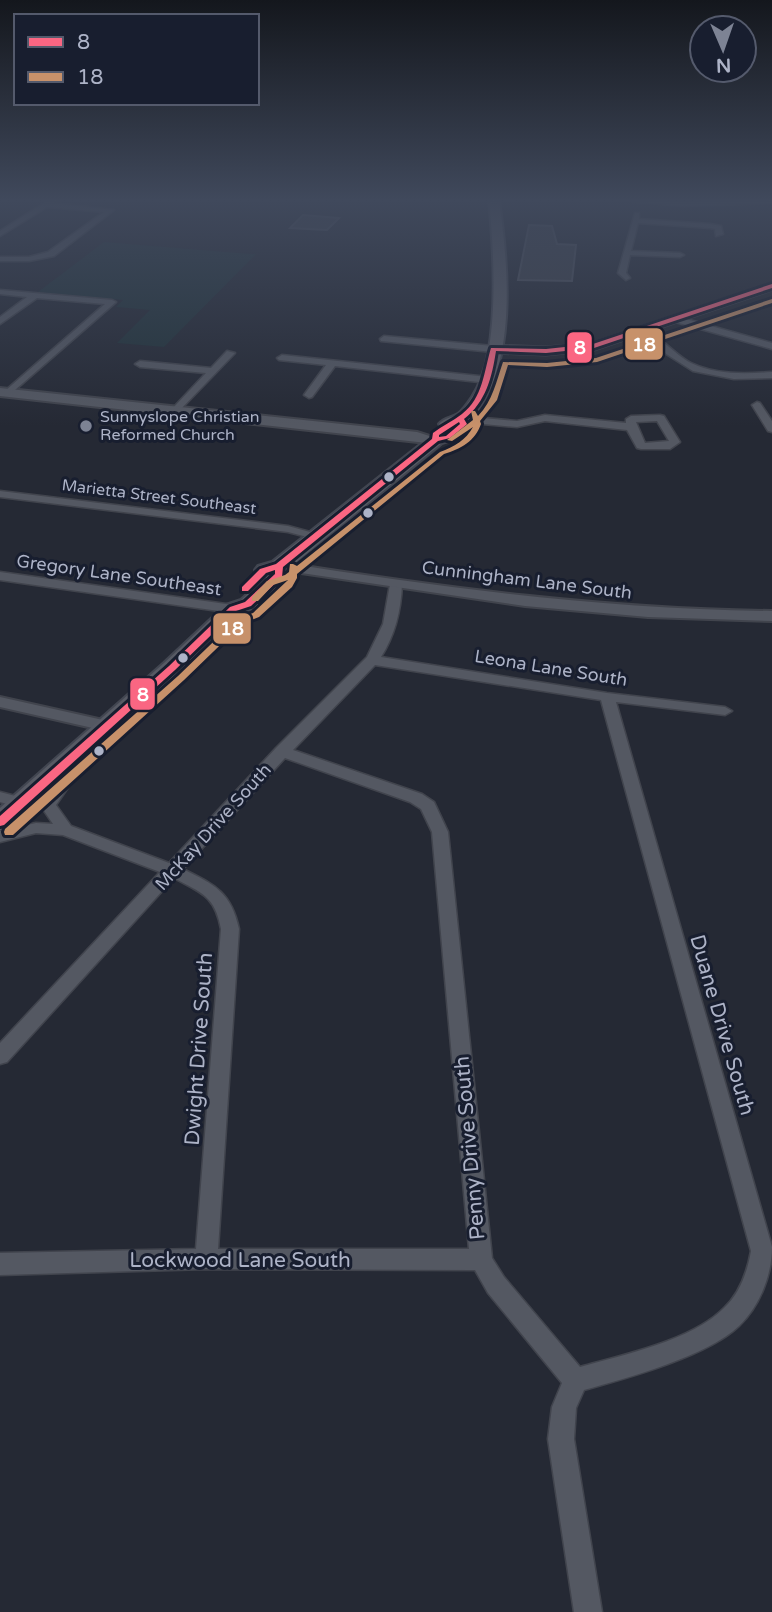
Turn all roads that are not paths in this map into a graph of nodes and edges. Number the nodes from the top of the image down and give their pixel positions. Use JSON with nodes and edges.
{"nodes":[{"id":1,"x":498,"y":275,"type":"edge"},
{"id":2,"x":624,"y":275,"type":"edge"},
{"id":3,"x":626,"y":278,"type":"dead end"},
{"id":4,"x":772,"y":286,"type":"edge"},
{"id":5,"x":0,"y":292,"type":"edge"},
{"id":6,"x":35,"y":295,"type":"junction"},
{"id":7,"x":675,"y":319,"type":"junction"},
{"id":8,"x":0,"y":321,"type":"edge"},
{"id":9,"x":638,"y":332,"type":"junction"},
{"id":10,"x":384,"y":339,"type":"dead end"},
{"id":11,"x":772,"y":346,"type":"edge"},
{"id":12,"x":493,"y":349,"type":"junction"},
{"id":13,"x":230,"y":352,"type":"dead end"},
{"id":14,"x":282,"y":358,"type":"dead end"},
{"id":15,"x":140,"y":364,"type":"dead end"},
{"id":16,"x":331,"y":365,"type":"junction"},
{"id":17,"x":214,"y":371,"type":"junction"},
{"id":18,"x":772,"y":375,"type":"edge"},
{"id":19,"x":488,"y":380,"type":"junction"},
{"id":20,"x":4,"y":392,"type":"edge"},
{"id":21,"x":309,"y":395,"type":"dead end"},
{"id":22,"x":758,"y":405,"type":"dead end"},
{"id":23,"x":177,"y":410,"type":"junction"},
{"id":24,"x":461,"y":419,"type":"junction"},
{"id":25,"x":631,"y":427,"type":"dead end"},
{"id":26,"x":772,"y":429,"type":"edge"},
{"id":27,"x":436,"y":440,"type":"junction"},
{"id":28,"x":0,"y":494,"type":"edge"},
{"id":29,"x":315,"y":535,"type":"junction"},
{"id":30,"x":279,"y":566,"type":"junction"},
{"id":31,"x":0,"y":576,"type":"edge"},
{"id":32,"x":396,"y":584,"type":"junction"},
{"id":33,"x":233,"y":609,"type":"junction"},
{"id":34,"x":772,"y":616,"type":"edge"},
{"id":35,"x":372,"y":660,"type":"junction"},
{"id":36,"x":607,"y":697,"type":"junction"},
{"id":37,"x":0,"y":702,"type":"edge"},
{"id":38,"x":725,"y":711,"type":"dead end"},
{"id":39,"x":106,"y":726,"type":"junction"},
{"id":40,"x":281,"y":751,"type":"junction"},
{"id":41,"x":73,"y":756,"type":"junction"},
{"id":42,"x":10,"y":800,"type":"edge"},
{"id":43,"x":0,"y":822,"type":"edge"},
{"id":44,"x":65,"y":830,"type":"junction"},
{"id":45,"x":0,"y":836,"type":"edge"},
{"id":46,"x":174,"y":871,"type":"junction"},
{"id":47,"x":0,"y":1056,"type":"edge"},
{"id":48,"x":206,"y":1259,"type":"junction"},
{"id":49,"x":481,"y":1260,"type":"junction"},
{"id":50,"x":0,"y":1264,"type":"edge"},
{"id":51,"x":576,"y":1380,"type":"junction"},
{"id":52,"x":587,"y":1612,"type":"edge"}],
"edges":[{"from":1,"to":12,"type":"main road"},
{"from":2,"to":3,"type":"street"},
{"from":4,"to":7,"type":"main road"},
{"from":5,"to":6,"type":"street"},
{"from":6,"to":8,"type":"street"},
{"from":6,"to":20,"type":"street"},
{"from":7,"to":9,"type":"main road"},
{"from":7,"to":11,"type":"street"},
{"from":9,"to":12,"type":"main road"},
{"from":9,"to":18,"type":"street"},
{"from":10,"to":12,"type":"street"},
{"from":12,"to":19,"type":"main road"},
{"from":13,"to":17,"type":"street"},
{"from":14,"to":16,"type":"street"},
{"from":15,"to":17,"type":"street"},
{"from":16,"to":19,"type":"street"},
{"from":16,"to":21,"type":"street"},
{"from":17,"to":23,"type":"street"},
{"from":19,"to":24,"type":"main road"},
{"from":20,"to":23,"type":"street"},
{"from":22,"to":26,"type":"street"},
{"from":23,"to":27,"type":"street"},
{"from":24,"to":25,"type":"street"},
{"from":24,"to":27,"type":"main road"},
{"from":27,"to":29,"type":"main road"},
{"from":28,"to":29,"type":"street","name":"Marietta Street Southeast"},
{"from":29,"to":30,"type":"main road"},
{"from":30,"to":32,"type":"street","name":"Cunningham Lane South"},
{"from":30,"to":33,"type":"main road"},
{"from":31,"to":33,"type":"street","name":"Gregory Lane Southeast"},
{"from":32,"to":34,"type":"street","name":"Cunningham Lane South"},
{"from":32,"to":35,"type":"street","name":"McKay Drive South"},
{"from":33,"to":39,"type":"main road"},
{"from":35,"to":36,"type":"street","name":"Leona Lane South"},
{"from":35,"to":40,"type":"street","name":"McKay Drive South"},
{"from":36,"to":38,"type":"street","name":"Leona Lane South"},
{"from":36,"to":51,"type":"street","name":"Duane Drive South"},
{"from":37,"to":39,"type":"street"},
{"from":39,"to":41,"type":"main road"},
{"from":40,"to":46,"type":"street","name":"McKay Drive South"},
{"from":40,"to":49,"type":"street","name":"Penny Drive South"},
{"from":41,"to":42,"type":"main road"},
{"from":41,"to":44,"type":"street"},
{"from":42,"to":43,"type":"main road"},
{"from":44,"to":45,"type":"street","name":"Dwight Drive South"},
{"from":44,"to":46,"type":"street","name":"Dwight Drive South"},
{"from":46,"to":47,"type":"street","name":"McKay Drive South"},
{"from":46,"to":48,"type":"street","name":"Dwight Drive South"},
{"from":48,"to":49,"type":"street","name":"Lockwood Lane South"},
{"from":48,"to":50,"type":"street","name":"Lockwood Lane South"},
{"from":49,"to":51,"type":"street","name":"Penny Drive South"},
{"from":51,"to":52,"type":"street"}]}
